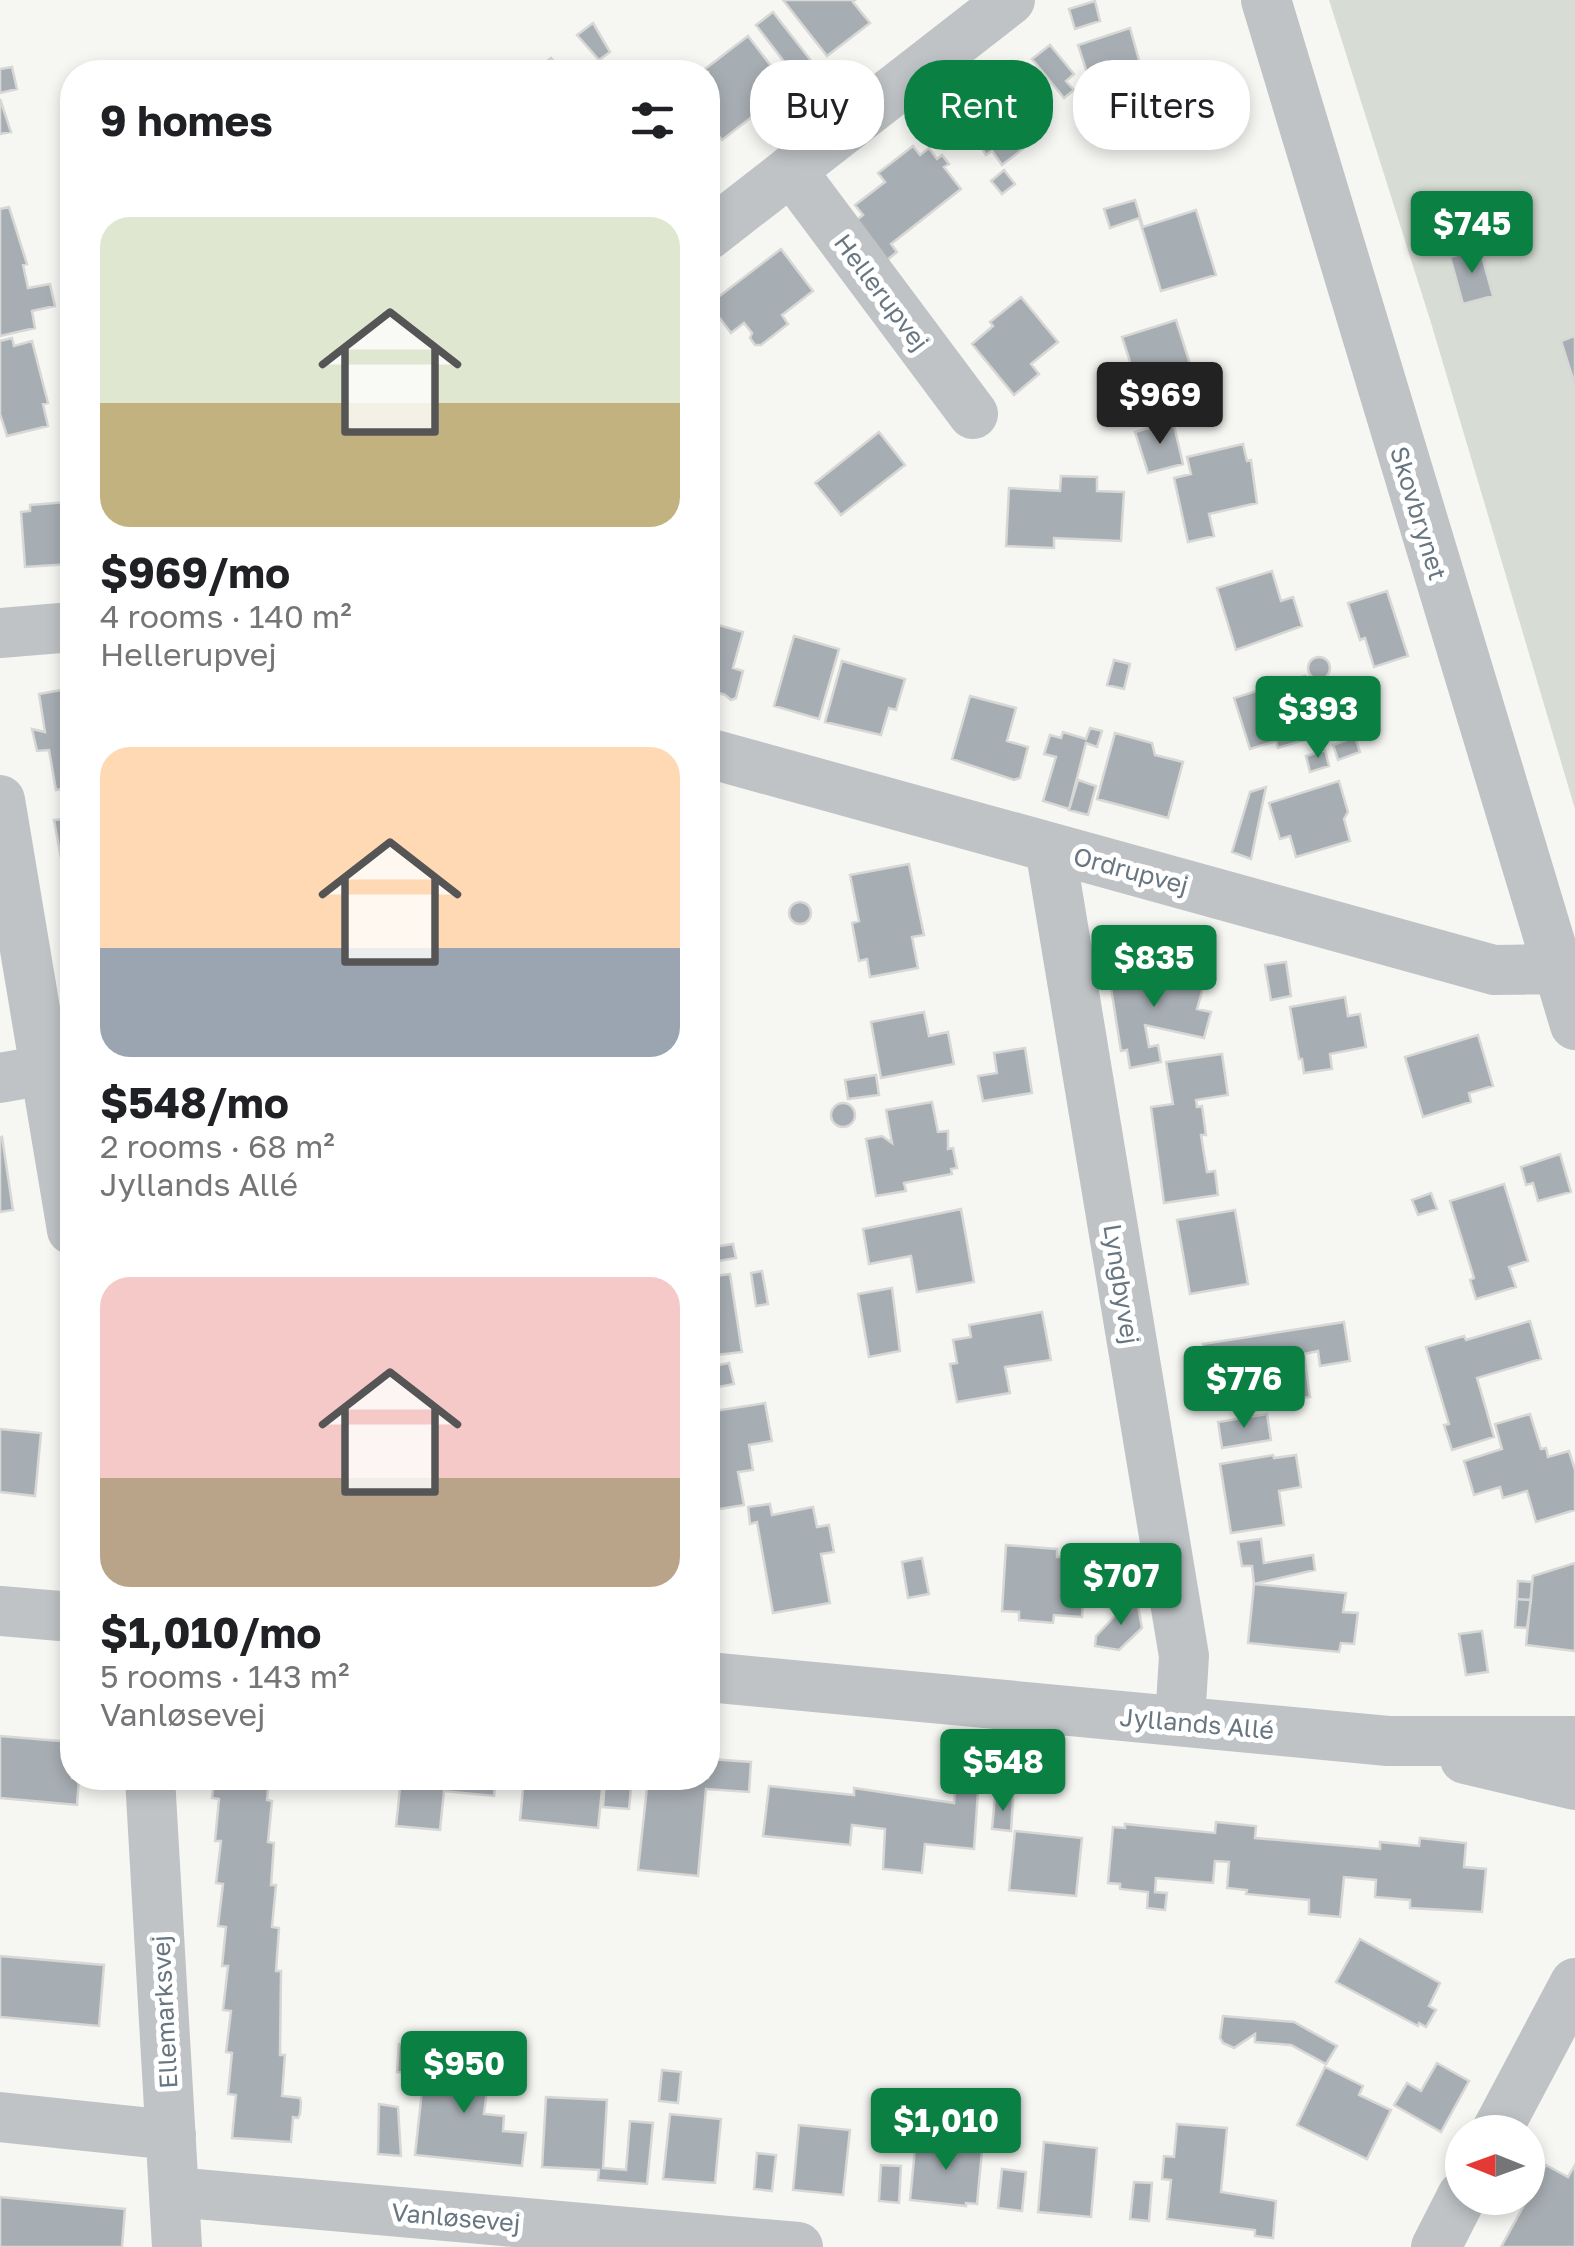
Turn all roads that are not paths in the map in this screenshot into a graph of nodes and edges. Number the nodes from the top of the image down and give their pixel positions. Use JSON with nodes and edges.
{"nodes":[{"id":1,"x":1010,"y":0,"type":"edge"},
{"id":2,"x":1266,"y":0,"type":"edge"},
{"id":3,"x":791,"y":170,"type":"junction"},
{"id":4,"x":720,"y":225,"type":"edge"},
{"id":5,"x":973,"y":414,"type":"dead end"},
{"id":6,"x":60,"y":628,"type":"edge"},
{"id":7,"x":0,"y":634,"type":"edge"},
{"id":8,"x":720,"y":756,"type":"edge"},
{"id":9,"x":0,"y":800,"type":"edge"},
{"id":10,"x":1050,"y":848,"type":"junction"},
{"id":11,"x":1556,"y":969,"type":"junction"},
{"id":12,"x":1575,"y":1025,"type":"edge"},
{"id":13,"x":23,"y":1074,"type":"edge"},
{"id":14,"x":60,"y":1192,"type":"edge"},
{"id":15,"x":4,"y":1611,"type":"edge"},
{"id":16,"x":60,"y":1616,"type":"edge"},
{"id":17,"x":720,"y":1678,"type":"edge"},
{"id":18,"x":1180,"y":1722,"type":"junction"},
{"id":19,"x":1388,"y":1741,"type":"junction"},
{"id":20,"x":1575,"y":1741,"type":"edge"},
{"id":21,"x":1575,"y":1785,"type":"edge"},
{"id":22,"x":151,"y":1790,"type":"edge"},
{"id":23,"x":1575,"y":1982,"type":"edge"},
{"id":24,"x":1505,"y":2115,"type":"edge"},
{"id":25,"x":0,"y":2117,"type":"edge"},
{"id":26,"x":170,"y":2136,"type":"junction"},
{"id":27,"x":174,"y":2192,"type":"junction"},
{"id":28,"x":1452,"y":2215,"type":"edge"},
{"id":29,"x":178,"y":2247,"type":"edge"},
{"id":30,"x":798,"y":2247,"type":"edge"},
{"id":31,"x":1436,"y":2247,"type":"edge"}],
"edges":[{"from":1,"to":3,"type":"street"},
{"from":2,"to":11,"type":"street","name":"Skovbrynet"},
{"from":3,"to":4,"type":"street"},
{"from":3,"to":5,"type":"street","name":"Hellerupvej"},
{"from":6,"to":7,"type":"street"},
{"from":8,"to":10,"type":"street","name":"Ordrupvej"},
{"from":9,"to":13,"type":"street"},
{"from":10,"to":11,"type":"street","name":"Ordrupvej"},
{"from":10,"to":18,"type":"street","name":"Lyngbyvej"},
{"from":11,"to":12,"type":"street","name":"Skovbrynet"},
{"from":13,"to":14,"type":"street"},
{"from":15,"to":16,"type":"street"},
{"from":17,"to":18,"type":"street","name":"Jyllands Allé"},
{"from":18,"to":19,"type":"street","name":"Jyllands Allé"},
{"from":19,"to":20,"type":"street","name":"Jyllands Allé"},
{"from":19,"to":21,"type":"street","name":"Jyllands Allé"},
{"from":22,"to":26,"type":"street","name":"Ellemarksvej"},
{"from":23,"to":24,"type":"street"},
{"from":25,"to":26,"type":"street"},
{"from":26,"to":27,"type":"street","name":"Ellemarksvej"},
{"from":27,"to":29,"type":"street","name":"Ellemarksvej"},
{"from":27,"to":30,"type":"street","name":"Vanløsevej"},
{"from":28,"to":31,"type":"street"}]}
